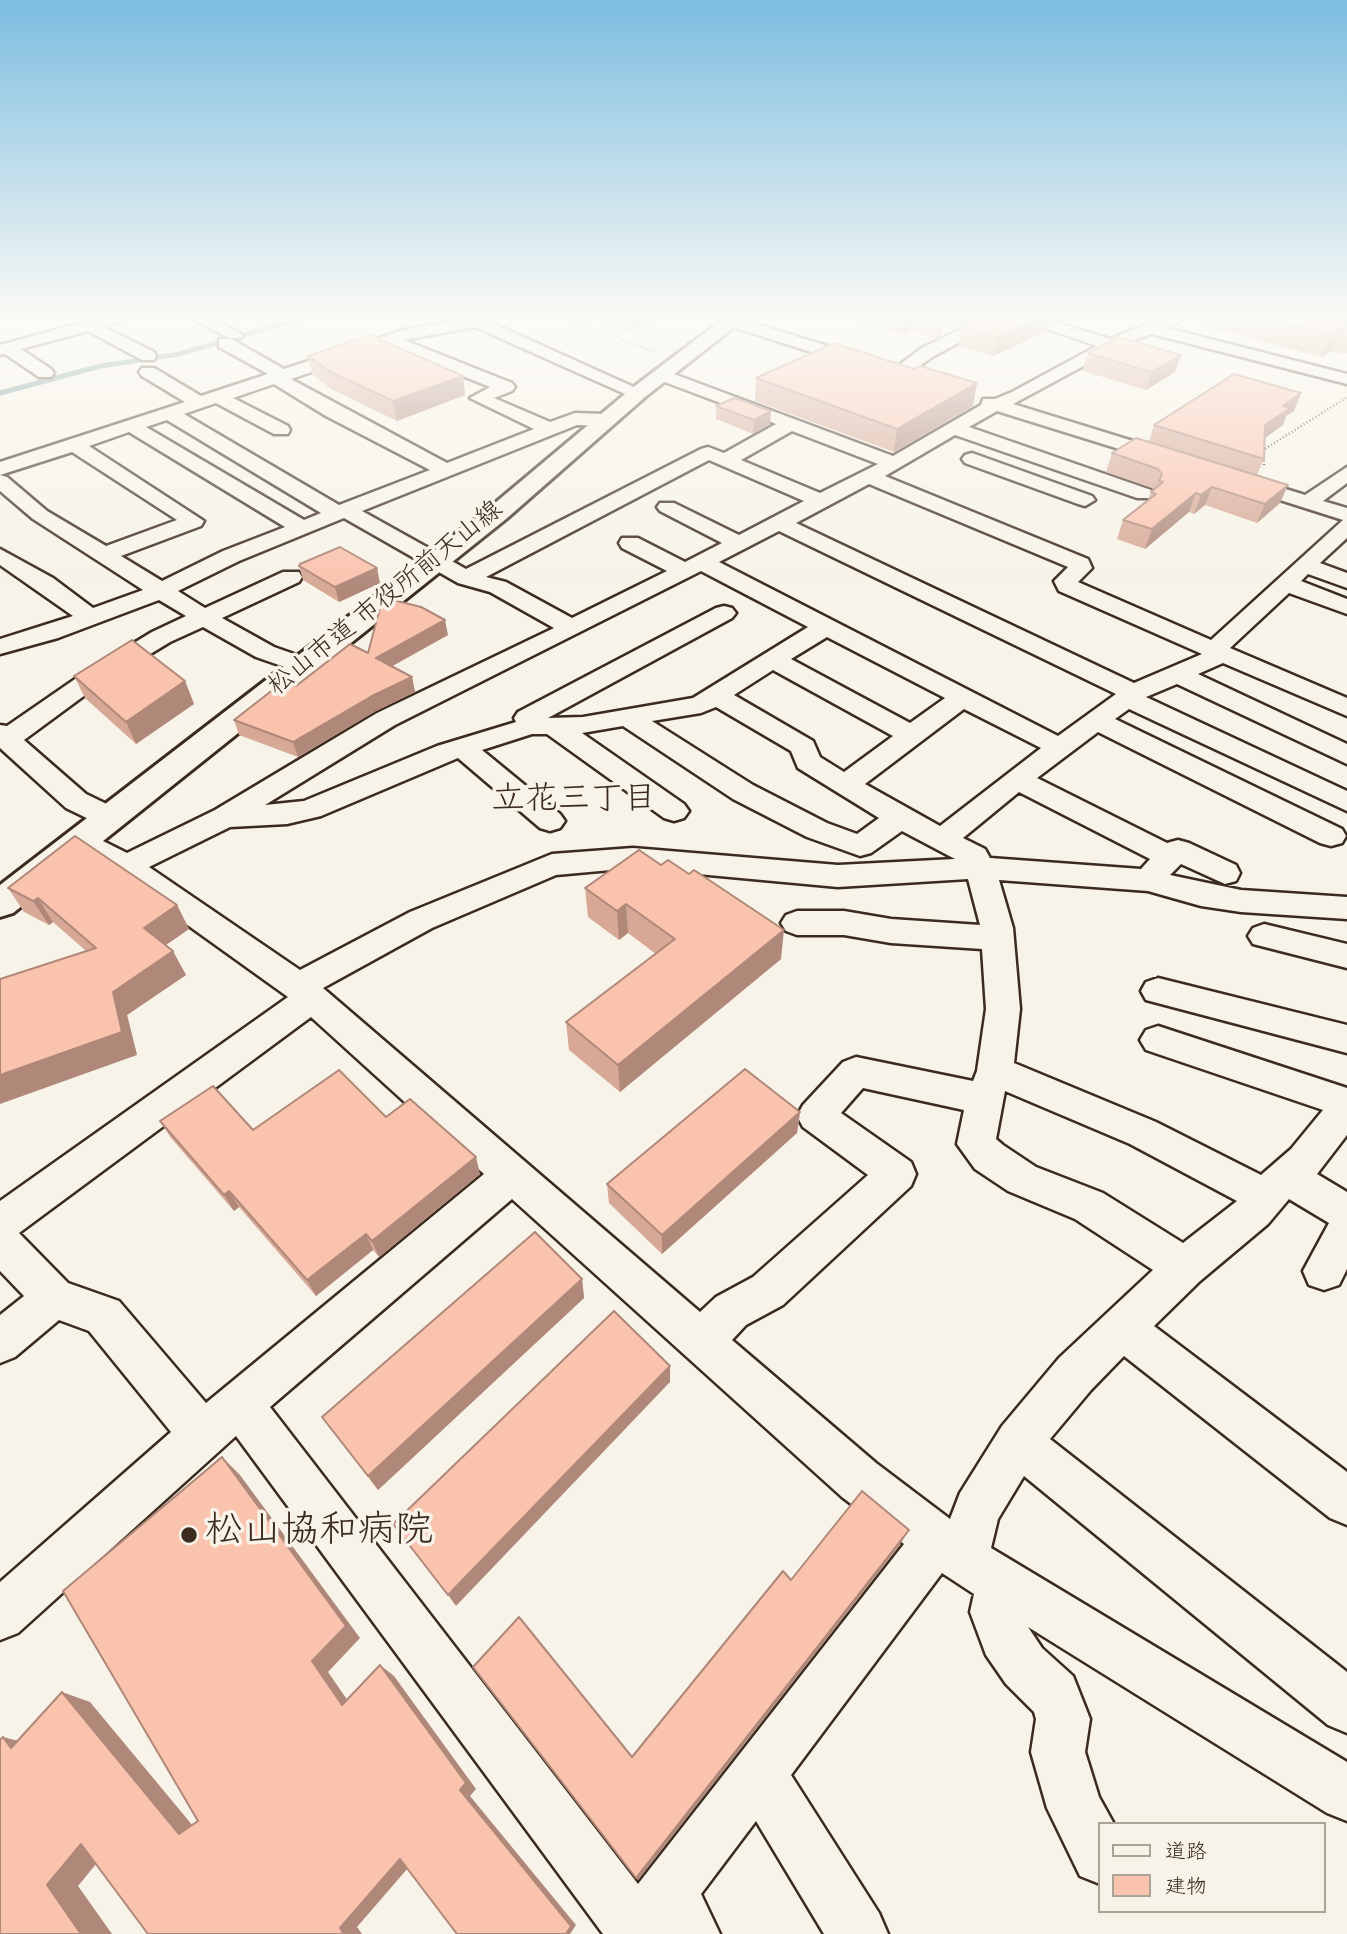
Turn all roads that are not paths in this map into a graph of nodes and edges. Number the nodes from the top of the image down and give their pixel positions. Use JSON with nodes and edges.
{"nodes":[{"id":1,"x":191,"y":407,"type":"edge"},
{"id":2,"x":238,"y":407,"type":"edge"},
{"id":3,"x":325,"y":407,"type":"edge"},
{"id":4,"x":500,"y":407,"type":"edge"},
{"id":5,"x":621,"y":407,"type":"edge"},
{"id":6,"x":753,"y":407,"type":"edge"},
{"id":7,"x":992,"y":407,"type":"edge"},
{"id":8,"x":1003,"y":407,"type":"edge"},
{"id":9,"x":103,"y":412,"type":"dead end"},
{"id":10,"x":171,"y":414,"type":"junction"},
{"id":11,"x":605,"y":420,"type":"junction"},
{"id":12,"x":790,"y":425,"type":"junction"},
{"id":13,"x":130,"y":427,"type":"junction"},
{"id":14,"x":953,"y":428,"type":"junction"},
{"id":15,"x":550,"y":429,"type":"junction"},
{"id":16,"x":281,"y":430,"type":"dead end"},
{"id":17,"x":74,"y":439,"type":"junction"},
{"id":18,"x":928,"y":443,"type":"junction"},
{"id":19,"x":726,"y":460,"type":"junction"},
{"id":20,"x":894,"y":463,"type":"junction"},
{"id":21,"x":1184,"y":464,"type":"edge"},
{"id":22,"x":0,"y":469,"type":"edge"},
{"id":23,"x":445,"y":470,"type":"junction"},
{"id":24,"x":1347,"y":473,"type":"edge"},
{"id":25,"x":868,"y":476,"type":"junction"},
{"id":26,"x":1223,"y":476,"type":"edge"},
{"id":27,"x":0,"y":481,"type":"edge"},
{"id":28,"x":1144,"y":494,"type":"dead end"},
{"id":29,"x":1085,"y":500,"type":"dead end"},
{"id":30,"x":821,"y":501,"type":"junction"},
{"id":31,"x":1307,"y":503,"type":"junction"},
{"id":32,"x":667,"y":507,"type":"dead end"},
{"id":33,"x":341,"y":512,"type":"junction"},
{"id":34,"x":1347,"y":515,"type":"edge"},
{"id":35,"x":779,"y":523,"type":"junction"},
{"id":36,"x":1347,"y":526,"type":"edge"},
{"id":37,"x":301,"y":527,"type":"junction"},
{"id":38,"x":630,"y":543,"type":"dead end"},
{"id":39,"x":739,"y":543,"type":"junction"},
{"id":40,"x":103,"y":555,"type":"junction"},
{"id":41,"x":0,"y":556,"type":"edge"},
{"id":42,"x":438,"y":561,"type":"junction"},
{"id":43,"x":693,"y":566,"type":"junction"},
{"id":44,"x":1306,"y":566,"type":"junction"},
{"id":45,"x":291,"y":577,"type":"dead end"},
{"id":46,"x":467,"y":578,"type":"junction"},
{"id":47,"x":1347,"y":580,"type":"edge"},
{"id":48,"x":1287,"y":584,"type":"junction"},
{"id":49,"x":161,"y":591,"type":"junction"},
{"id":50,"x":1347,"y":607,"type":"edge"},
{"id":51,"x":724,"y":613,"type":"dead end"},
{"id":52,"x":203,"y":616,"type":"junction"},
{"id":53,"x":90,"y":617,"type":"junction"},
{"id":54,"x":825,"y":627,"type":"junction"},
{"id":55,"x":572,"y":628,"type":"junction"},
{"id":56,"x":0,"y":647,"type":"edge"},
{"id":57,"x":1218,"y":652,"type":"junction"},
{"id":58,"x":771,"y":659,"type":"junction"},
{"id":59,"x":305,"y":666,"type":"junction"},
{"id":60,"x":1180,"y":675,"type":"junction"},
{"id":61,"x":1130,"y":696,"type":"junction"},
{"id":62,"x":718,"y":697,"type":"junction"},
{"id":63,"x":963,"y":697,"type":"junction"},
{"id":64,"x":1347,"y":708,"type":"edge"},
{"id":65,"x":630,"y":719,"type":"junction"},
{"id":66,"x":1097,"y":721,"type":"junction"},
{"id":67,"x":544,"y":726,"type":"junction"},
{"id":68,"x":911,"y":735,"type":"junction"},
{"id":69,"x":3,"y":736,"type":"edge"},
{"id":70,"x":462,"y":747,"type":"junction"},
{"id":71,"x":1060,"y":748,"type":"junction"},
{"id":72,"x":1347,"y":755,"type":"edge"},
{"id":73,"x":1017,"y":779,"type":"junction"},
{"id":74,"x":846,"y":784,"type":"junction"},
{"id":75,"x":674,"y":811,"type":"dead end"},
{"id":76,"x":225,"y":817,"type":"junction"},
{"id":77,"x":900,"y":818,"type":"junction"},
{"id":78,"x":1342,"y":818,"type":"edge"},
{"id":79,"x":550,"y":821,"type":"dead end"},
{"id":80,"x":97,"y":830,"type":"junction"},
{"id":81,"x":943,"y":839,"type":"junction"},
{"id":82,"x":1177,"y":850,"type":"junction"},
{"id":83,"x":126,"y":866,"type":"junction"},
{"id":84,"x":981,"y":868,"type":"junction"},
{"id":85,"x":1224,"y":873,"type":"dead end"},
{"id":86,"x":1148,"y":880,"type":"junction"},
{"id":87,"x":0,"y":904,"type":"edge"},
{"id":88,"x":1347,"y":908,"type":"edge"},
{"id":89,"x":797,"y":923,"type":"dead end"},
{"id":90,"x":1264,"y":936,"type":"dead end"},
{"id":91,"x":998,"y":938,"type":"junction"},
{"id":92,"x":1347,"y":956,"type":"edge"},
{"id":93,"x":1158,"y":991,"type":"dead end"},
{"id":94,"x":305,"y":992,"type":"junction"},
{"id":95,"x":1347,"y":1039,"type":"edge"},
{"id":96,"x":1158,"y":1040,"type":"dead end"},
{"id":97,"x":989,"y":1085,"type":"junction"},
{"id":98,"x":1347,"y":1105,"type":"edge"},
{"id":99,"x":514,"y":1173,"type":"junction"},
{"id":100,"x":1276,"y":1186,"type":"junction"},
{"id":101,"x":1347,"y":1213,"type":"edge"},
{"id":102,"x":0,"y":1224,"type":"edge"},
{"id":103,"x":1347,"y":1230,"type":"edge"},
{"id":104,"x":0,"y":1242,"type":"edge"},
{"id":105,"x":1185,"y":1267,"type":"junction"},
{"id":106,"x":1324,"y":1271,"type":"dead end"},
{"id":107,"x":54,"y":1298,"type":"junction"},
{"id":108,"x":1122,"y":1328,"type":"junction"},
{"id":109,"x":701,"y":1340,"type":"junction"},
{"id":110,"x":0,"y":1342,"type":"edge"},
{"id":111,"x":222,"y":1419,"type":"junction"},
{"id":112,"x":1018,"y":1442,"type":"junction"},
{"id":113,"x":1347,"y":1501,"type":"edge"},
{"id":114,"x":967,"y":1559,"type":"junction"},
{"id":115,"x":0,"y":1615,"type":"edge"},
{"id":116,"x":1347,"y":1706,"type":"edge"},
{"id":117,"x":759,"y":1774,"type":"junction"},
{"id":118,"x":1347,"y":1793,"type":"edge"},
{"id":119,"x":1098,"y":1852,"type":"edge"},
{"id":120,"x":659,"y":1923,"type":"edge"},
{"id":121,"x":858,"y":1934,"type":"edge"}],
"edges":[{"from":1,"to":10,"type":"street"},
{"from":2,"to":16,"type":"street"},
{"from":3,"to":23,"type":"street"},
{"from":4,"to":15,"type":"street"},
{"from":5,"to":11,"type":"street","name":"松山市道 市役所前天山線"},
{"from":6,"to":12,"type":"street"},
{"from":7,"to":14,"type":"street"},
{"from":8,"to":21,"type":"street"},
{"from":9,"to":13,"type":"street"},
{"from":10,"to":13,"type":"street"},
{"from":10,"to":33,"type":"street"},
{"from":11,"to":15,"type":"street"},
{"from":11,"to":42,"type":"street","name":"松山市道 市役所前天山線"},
{"from":12,"to":19,"type":"street"},
{"from":12,"to":20,"type":"street"},
{"from":13,"to":17,"type":"street"},
{"from":13,"to":37,"type":"street"},
{"from":14,"to":18,"type":"street"},
{"from":14,"to":28,"type":"street"},
{"from":15,"to":23,"type":"street"},
{"from":17,"to":22,"type":"street"},
{"from":17,"to":40,"type":"street"},
{"from":18,"to":20,"type":"street"},
{"from":18,"to":29,"type":"street"},
{"from":19,"to":30,"type":"street"},
{"from":19,"to":46,"type":"street"},
{"from":20,"to":25,"type":"street"},
{"from":23,"to":33,"type":"street"},
{"from":24,"to":31,"type":"street"},
{"from":25,"to":30,"type":"street"},
{"from":25,"to":57,"type":"street"},
{"from":26,"to":31,"type":"street"},
{"from":27,"to":40,"type":"street"},
{"from":30,"to":35,"type":"street"},
{"from":31,"to":34,"type":"street"},
{"from":32,"to":39,"type":"street"},
{"from":33,"to":37,"type":"street"},
{"from":33,"to":42,"type":"street"},
{"from":35,"to":39,"type":"street"},
{"from":35,"to":61,"type":"street"},
{"from":36,"to":44,"type":"street"},
{"from":37,"to":49,"type":"street"},
{"from":38,"to":43,"type":"street"},
{"from":39,"to":43,"type":"street"},
{"from":40,"to":49,"type":"street"},
{"from":41,"to":53,"type":"street"},
{"from":42,"to":46,"type":"street"},
{"from":42,"to":59,"type":"street","name":"松山市道 市役所前天山線"},
{"from":43,"to":54,"type":"street"},
{"from":43,"to":55,"type":"street"},
{"from":44,"to":47,"type":"street"},
{"from":44,"to":48,"type":"street"},
{"from":45,"to":52,"type":"street"},
{"from":46,"to":55,"type":"street"},
{"from":48,"to":50,"type":"street"},
{"from":48,"to":57,"type":"street"},
{"from":49,"to":52,"type":"street"},
{"from":49,"to":53,"type":"street"},
{"from":51,"to":67,"type":"street"},
{"from":52,"to":59,"type":"street"},
{"from":52,"to":69,"type":"street"},
{"from":53,"to":56,"type":"street"},
{"from":54,"to":58,"type":"street"},
{"from":54,"to":63,"type":"street"},
{"from":55,"to":76,"type":"street"},
{"from":57,"to":60,"type":"street"},
{"from":57,"to":64,"type":"street"},
{"from":58,"to":62,"type":"street"},
{"from":58,"to":68,"type":"street"},
{"from":59,"to":80,"type":"street","name":"松山市道 市役所前天山線"},
{"from":60,"to":61,"type":"street"},
{"from":60,"to":72,"type":"street"},
{"from":61,"to":66,"type":"street"},
{"from":61,"to":78,"type":"street"},
{"from":62,"to":65,"type":"street"},
{"from":62,"to":74,"type":"street"},
{"from":63,"to":68,"type":"street"},
{"from":63,"to":71,"type":"street"},
{"from":65,"to":67,"type":"street"},
{"from":65,"to":77,"type":"street"},
{"from":66,"to":71,"type":"street"},
{"from":66,"to":78,"type":"street"},
{"from":67,"to":70,"type":"street"},
{"from":67,"to":75,"type":"street"},
{"from":68,"to":74,"type":"street"},
{"from":69,"to":80,"type":"street"},
{"from":70,"to":76,"type":"street"},
{"from":70,"to":79,"type":"street"},
{"from":71,"to":73,"type":"street"},
{"from":73,"to":81,"type":"street"},
{"from":73,"to":82,"type":"street"},
{"from":74,"to":77,"type":"street"},
{"from":76,"to":83,"type":"street"},
{"from":77,"to":81,"type":"street"},
{"from":80,"to":83,"type":"street"},
{"from":80,"to":87,"type":"street","name":"松山市道 市役所前天山線"},
{"from":81,"to":84,"type":"street"},
{"from":82,"to":85,"type":"street"},
{"from":82,"to":86,"type":"street"},
{"from":83,"to":94,"type":"street"},
{"from":84,"to":86,"type":"street"},
{"from":84,"to":91,"type":"street"},
{"from":84,"to":94,"type":"street"},
{"from":86,"to":88,"type":"street"},
{"from":89,"to":91,"type":"street"},
{"from":90,"to":92,"type":"street"},
{"from":91,"to":97,"type":"street"},
{"from":93,"to":95,"type":"street"},
{"from":94,"to":99,"type":"street"},
{"from":94,"to":102,"type":"street"},
{"from":96,"to":98,"type":"street"},
{"from":97,"to":100,"type":"street"},
{"from":97,"to":105,"type":"street"},
{"from":97,"to":109,"type":"street"},
{"from":98,"to":100,"type":"street"},
{"from":99,"to":109,"type":"street"},
{"from":99,"to":111,"type":"street"},
{"from":100,"to":101,"type":"street"},
{"from":100,"to":105,"type":"street"},
{"from":103,"to":106,"type":"street"},
{"from":104,"to":107,"type":"street"},
{"from":105,"to":108,"type":"street"},
{"from":107,"to":110,"type":"street"},
{"from":107,"to":111,"type":"street"},
{"from":108,"to":112,"type":"street"},
{"from":108,"to":113,"type":"street"},
{"from":109,"to":114,"type":"street"},
{"from":111,"to":115,"type":"street"},
{"from":111,"to":120,"type":"street"},
{"from":112,"to":114,"type":"street"},
{"from":112,"to":116,"type":"street"},
{"from":114,"to":117,"type":"street"},
{"from":114,"to":118,"type":"street"},
{"from":114,"to":119,"type":"street"},
{"from":117,"to":120,"type":"street"},
{"from":117,"to":121,"type":"street"}]}
